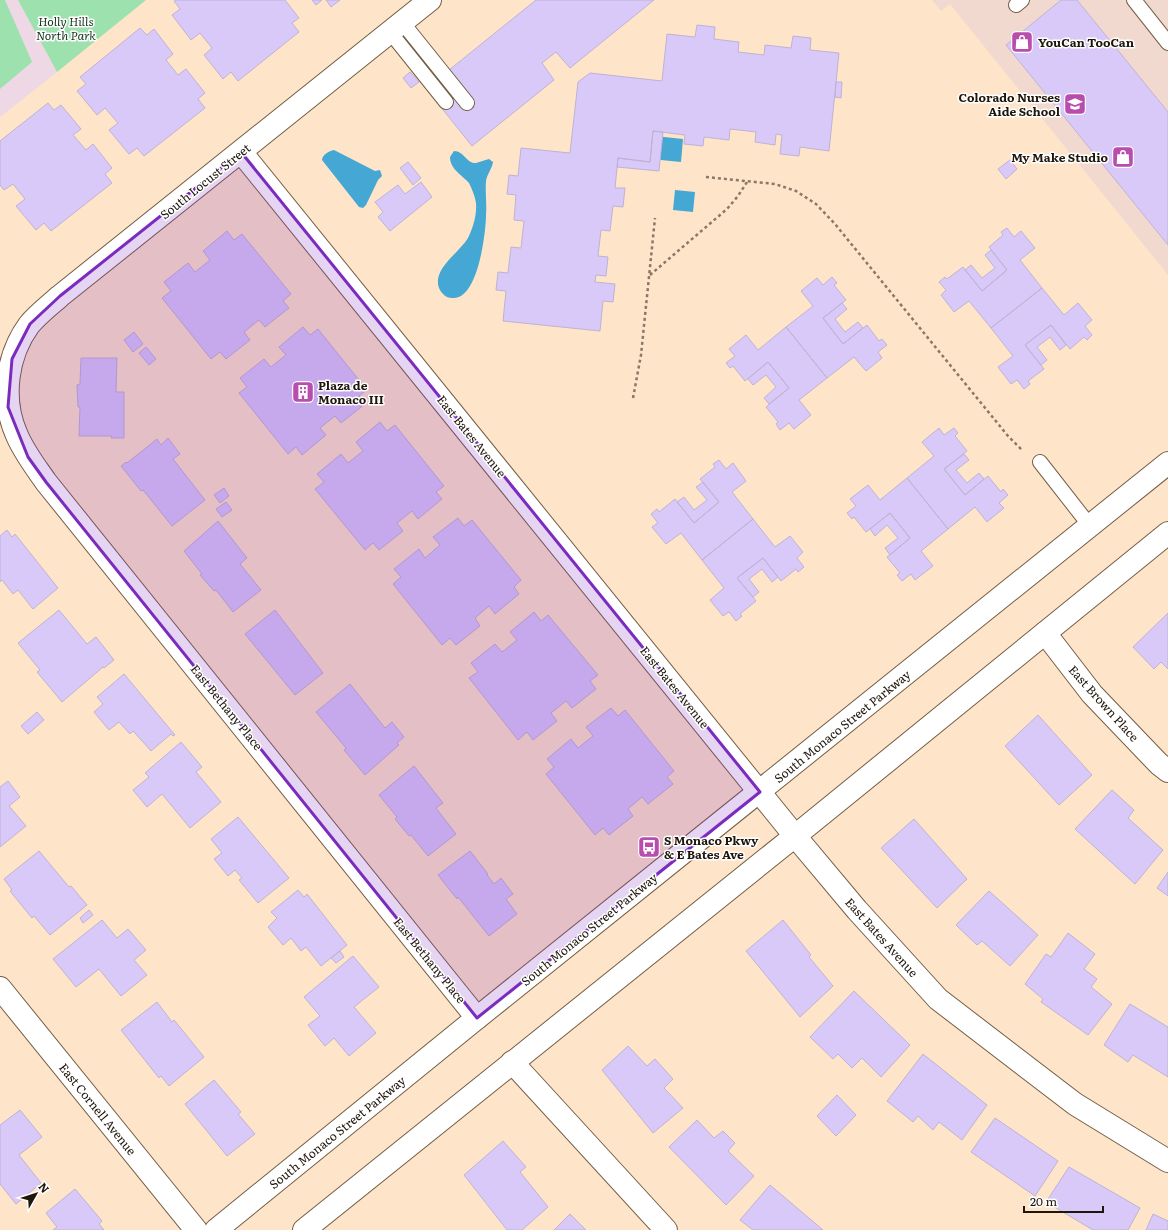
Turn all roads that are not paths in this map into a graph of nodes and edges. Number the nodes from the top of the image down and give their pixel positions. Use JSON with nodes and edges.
{"nodes":[{"id":1,"x":430,"y":0,"type":"edge"},
{"id":2,"x":1134,"y":0,"type":"edge"},
{"id":3,"x":396,"y":27,"type":"junction"},
{"id":4,"x":1168,"y":43,"type":"edge"},
{"id":5,"x":446,"y":102,"type":"dead end"},
{"id":6,"x":467,"y":103,"type":"dead end"},
{"id":7,"x":241,"y":152,"type":"junction"},
{"id":8,"x":8,"y":382,"type":"joint"},
{"id":9,"x":1040,"y":462,"type":"road end"},
{"id":10,"x":1168,"y":463,"type":"edge"},
{"id":11,"x":1090,"y":526,"type":"junction"},
{"id":12,"x":1168,"y":533,"type":"edge"},
{"id":13,"x":1045,"y":633,"type":"junction"},
{"id":14,"x":1168,"y":771,"type":"edge"},
{"id":15,"x":760,"y":792,"type":"junction"},
{"id":16,"x":795,"y":836,"type":"junction"},
{"id":17,"x":0,"y":988,"type":"edge"},
{"id":18,"x":477,"y":1018,"type":"junction"},
{"id":19,"x":512,"y":1062,"type":"junction"},
{"id":20,"x":1168,"y":1161,"type":"edge"},
{"id":21,"x":196,"y":1230,"type":"edge"},
{"id":22,"x":216,"y":1230,"type":"edge"},
{"id":23,"x":304,"y":1230,"type":"edge"},
{"id":24,"x":666,"y":1230,"type":"edge"}],
"edges":[{"from":1,"to":3,"type":"street","name":"South Locust Street"},
{"from":2,"to":4,"type":"lane"},
{"from":3,"to":5,"type":"lane"},
{"from":3,"to":6,"type":"lane"},
{"from":3,"to":7,"type":"street","name":"South Locust Street"},
{"from":7,"to":8,"type":"street","name":"South Locust Street"},
{"from":7,"to":15,"type":"street","name":"East Bates Avenue"},
{"from":8,"to":18,"type":"street","name":"East Bethany Place"},
{"from":9,"to":11,"type":"lane"},
{"from":10,"to":11,"type":"street","name":"South Monaco Street Parkway"},
{"from":11,"to":15,"type":"street","name":"South Monaco Street Parkway"},
{"from":12,"to":13,"type":"street"},
{"from":13,"to":14,"type":"street","name":"East Brown Place"},
{"from":13,"to":16,"type":"street"},
{"from":15,"to":16,"type":"street","name":"East Bates Avenue"},
{"from":15,"to":18,"type":"street","name":"South Monaco Street Parkway"},
{"from":16,"to":19,"type":"street"},
{"from":16,"to":20,"type":"street","name":"East Bates Avenue"},
{"from":17,"to":21,"type":"street","name":"East Cornell Avenue"},
{"from":18,"to":22,"type":"street","name":"South Monaco Street Parkway"},
{"from":19,"to":23,"type":"street"},
{"from":19,"to":24,"type":"street"}]}
